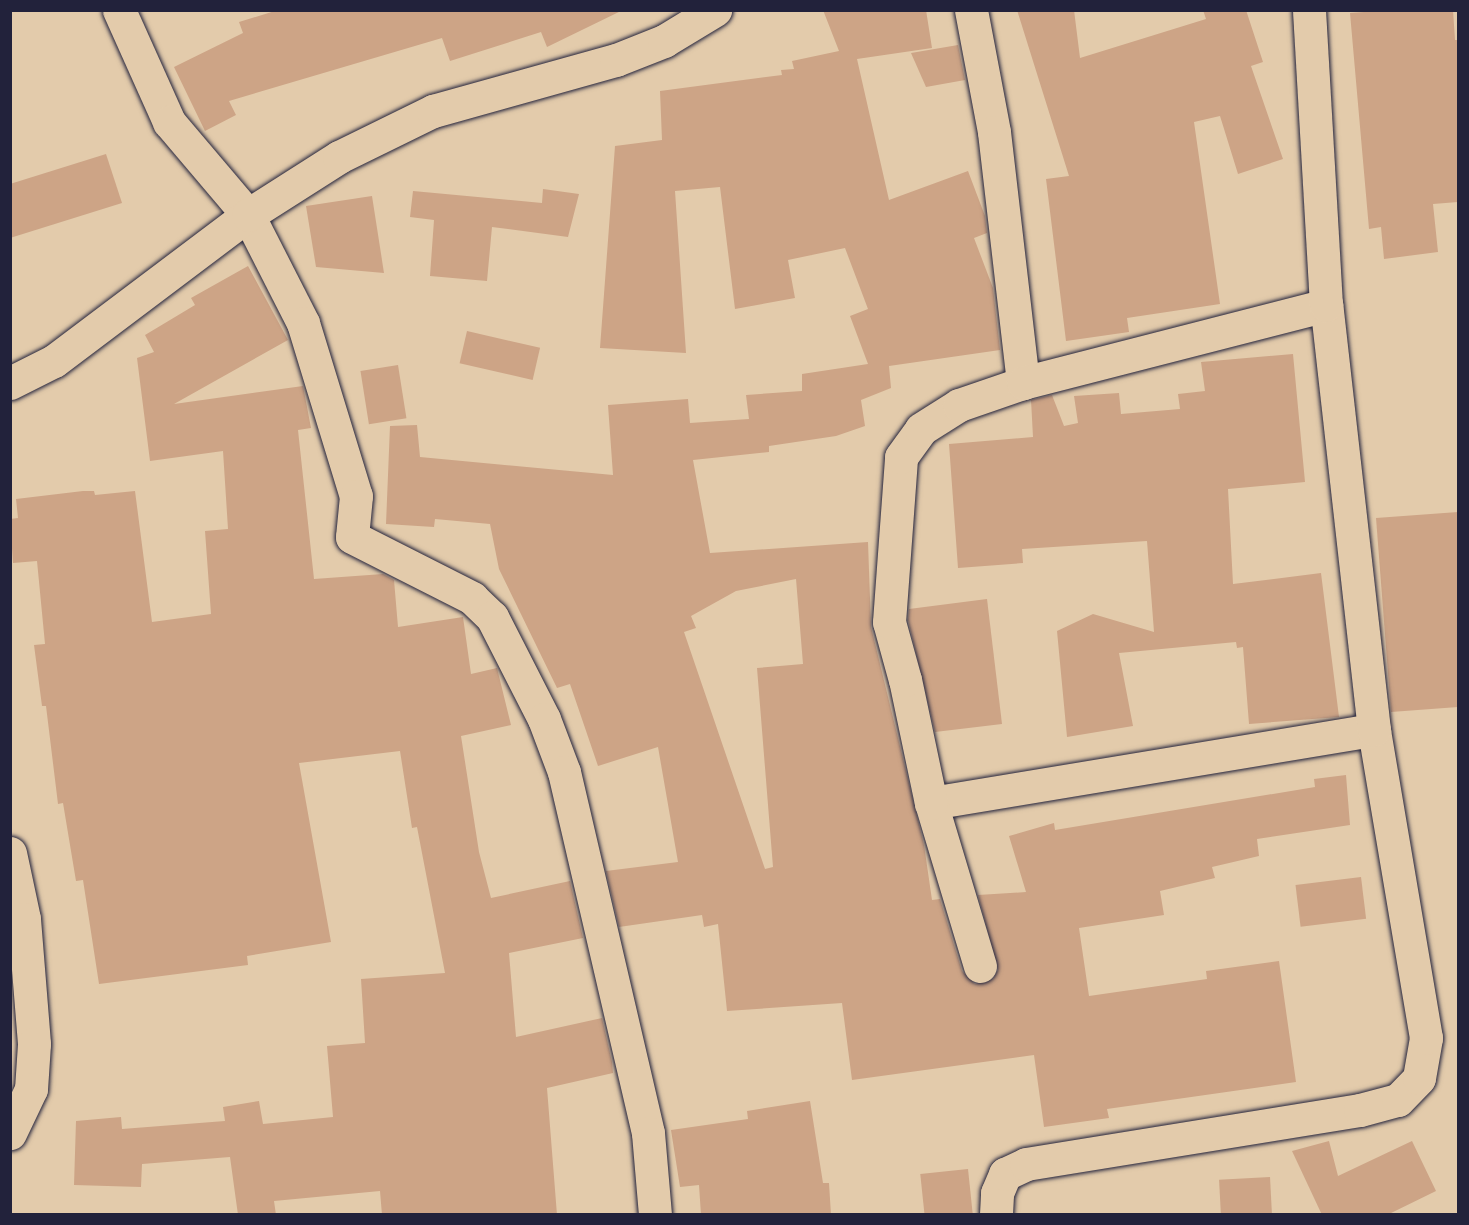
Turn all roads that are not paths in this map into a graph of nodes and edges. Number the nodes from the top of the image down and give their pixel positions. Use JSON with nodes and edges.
{"nodes":[{"id":1,"x":119,"y":10,"type":"edge"},
{"id":2,"x":715,"y":10,"type":"edge"},
{"id":3,"x":971,"y":10,"type":"edge"},
{"id":4,"x":1309,"y":10,"type":"edge"},
{"id":5,"x":248,"y":215,"type":"junction"},
{"id":6,"x":1326,"y":305,"type":"junction"},
{"id":7,"x":10,"y":383,"type":"edge"},
{"id":8,"x":1023,"y":383,"type":"junction"},
{"id":9,"x":1374,"y":730,"type":"junction"},
{"id":10,"x":931,"y":803,"type":"junction"},
{"id":11,"x":10,"y":853,"type":"edge"},
{"id":12,"x":980,"y":966,"type":"dead end"},
{"id":13,"x":10,"y":1133,"type":"edge"},
{"id":14,"x":655,"y":1215,"type":"edge"},
{"id":15,"x":996,"y":1215,"type":"edge"}],
"edges":[{"from":1,"to":5,"type":"street"},
{"from":2,"to":5,"type":"street"},
{"from":3,"to":8,"type":"street"},
{"from":4,"to":6,"type":"street"},
{"from":5,"to":7,"type":"street"},
{"from":5,"to":14,"type":"street"},
{"from":6,"to":8,"type":"street"},
{"from":6,"to":9,"type":"street"},
{"from":8,"to":10,"type":"street"},
{"from":9,"to":10,"type":"street"},
{"from":9,"to":15,"type":"street"},
{"from":10,"to":12,"type":"street"},
{"from":11,"to":13,"type":"street"}]}
